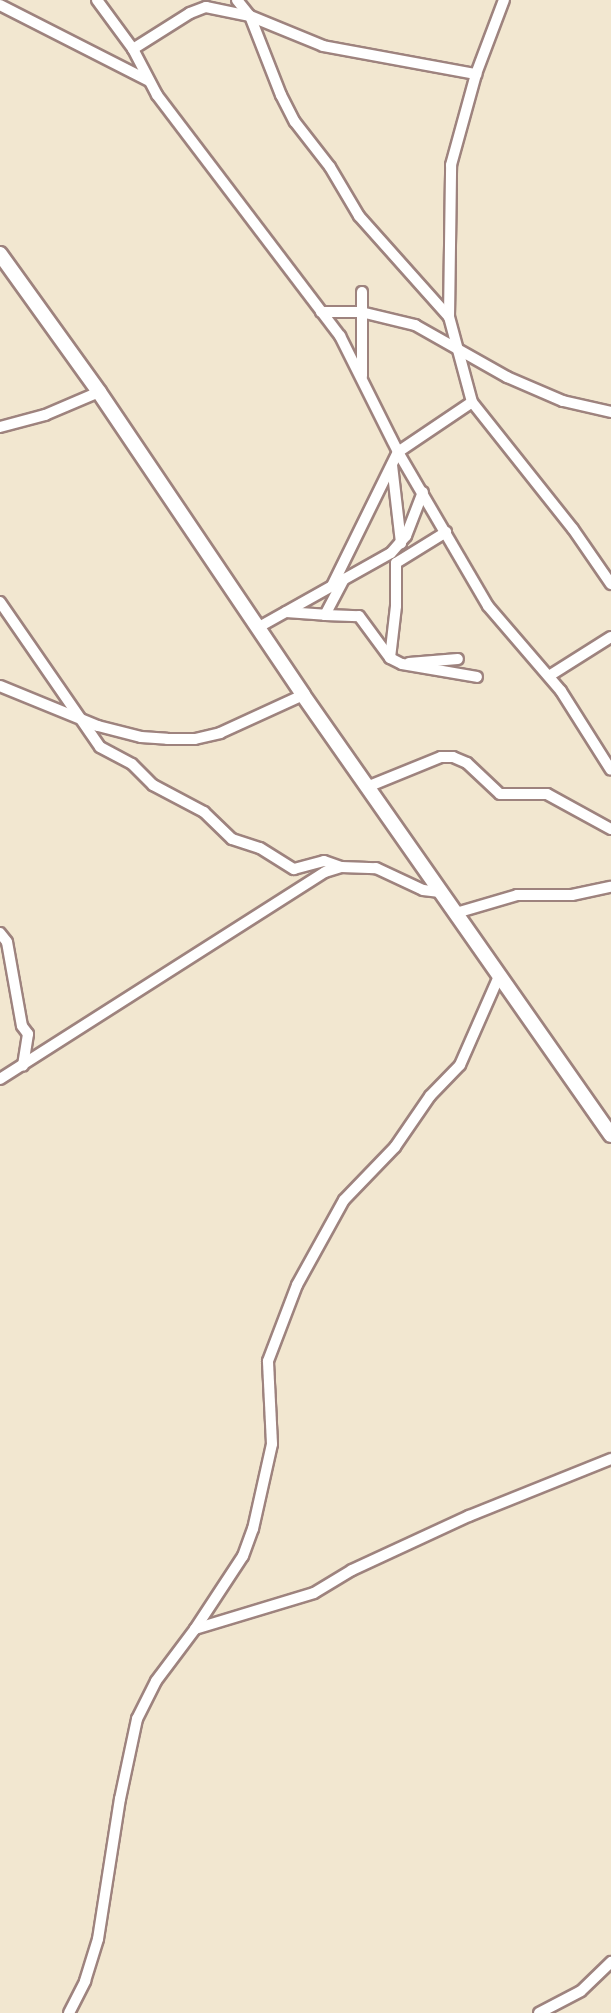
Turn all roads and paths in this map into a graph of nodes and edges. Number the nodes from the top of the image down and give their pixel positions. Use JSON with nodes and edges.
{"nodes":[{"id":1,"x":97,"y":0,"type":"edge"},
{"id":2,"x":237,"y":0,"type":"edge"},
{"id":3,"x":504,"y":0,"type":"edge"},
{"id":4,"x":0,"y":5,"type":"edge"},
{"id":5,"x":250,"y":16,"type":"junction"},
{"id":6,"x":133,"y":49,"type":"junction"},
{"id":7,"x":476,"y":74,"type":"junction"},
{"id":8,"x":149,"y":82,"type":"junction"},
{"id":9,"x":0,"y":254,"type":"edge"},
{"id":10,"x":362,"y":292,"type":"dead end"},
{"id":11,"x":321,"y":312,"type":"junction"},
{"id":12,"x":365,"y":313,"type":"junction"},
{"id":13,"x":449,"y":317,"type":"junction"},
{"id":14,"x":459,"y":352,"type":"junction"},
{"id":15,"x":362,"y":379,"type":"junction"},
{"id":16,"x":99,"y":392,"type":"junction"},
{"id":17,"x":472,"y":402,"type":"junction"},
{"id":18,"x":611,"y":412,"type":"edge"},
{"id":19,"x":0,"y":427,"type":"edge"},
{"id":20,"x":398,"y":452,"type":"junction"},
{"id":21,"x":392,"y":465,"type":"junction"},
{"id":22,"x":423,"y":492,"type":"junction"},
{"id":23,"x":446,"y":532,"type":"junction"},
{"id":24,"x":401,"y":544,"type":"junction"},
{"id":25,"x":345,"y":579,"type":"junction"},
{"id":26,"x":611,"y":584,"type":"edge"},
{"id":27,"x":332,"y":586,"type":"junction"},
{"id":28,"x":0,"y":602,"type":"edge"},
{"id":29,"x":285,"y":612,"type":"junction"},
{"id":30,"x":325,"y":615,"type":"junction"},
{"id":31,"x":258,"y":627,"type":"junction"},
{"id":32,"x":611,"y":636,"type":"edge"},
{"id":33,"x":390,"y":657,"type":"junction"},
{"id":34,"x":457,"y":659,"type":"dead end"},
{"id":35,"x":405,"y":664,"type":"junction"},
{"id":36,"x":549,"y":676,"type":"junction"},
{"id":37,"x":477,"y":677,"type":"dead end"},
{"id":38,"x":0,"y":686,"type":"edge"},
{"id":39,"x":303,"y":695,"type":"junction"},
{"id":40,"x":86,"y":722,"type":"junction"},
{"id":41,"x":611,"y":770,"type":"edge"},
{"id":42,"x":367,"y":787,"type":"junction"},
{"id":43,"x":611,"y":829,"type":"edge"},
{"id":44,"x":341,"y":867,"type":"junction"},
{"id":45,"x":611,"y":887,"type":"edge"},
{"id":46,"x":440,"y":892,"type":"junction"},
{"id":47,"x":456,"y":914,"type":"junction"},
{"id":48,"x":0,"y":933,"type":"edge"},
{"id":49,"x":499,"y":976,"type":"junction"},
{"id":50,"x":23,"y":1066,"type":"junction"},
{"id":51,"x":0,"y":1079,"type":"edge"},
{"id":52,"x":611,"y":1135,"type":"edge"},
{"id":53,"x":611,"y":1459,"type":"edge"},
{"id":54,"x":195,"y":1629,"type":"junction"},
{"id":55,"x":611,"y":1962,"type":"edge"},
{"id":56,"x":69,"y":2013,"type":"edge"},
{"id":57,"x":539,"y":2013,"type":"edge"}],
"edges":[{"from":1,"to":6,"type":"street"},
{"from":2,"to":5,"type":"street"},
{"from":3,"to":7,"type":"street"},
{"from":4,"to":8,"type":"street"},
{"from":5,"to":6,"type":"street"},
{"from":5,"to":7,"type":"street"},
{"from":5,"to":13,"type":"street"},
{"from":6,"to":8,"type":"street"},
{"from":7,"to":13,"type":"street"},
{"from":8,"to":11,"type":"street"},
{"from":9,"to":16,"type":"main road"},
{"from":10,"to":12,"type":"street"},
{"from":11,"to":12,"type":"street"},
{"from":11,"to":15,"type":"street"},
{"from":12,"to":14,"type":"street"},
{"from":12,"to":15,"type":"street"},
{"from":13,"to":14,"type":"street"},
{"from":14,"to":17,"type":"street"},
{"from":14,"to":18,"type":"street"},
{"from":15,"to":20,"type":"street"},
{"from":16,"to":19,"type":"street"},
{"from":16,"to":31,"type":"main road"},
{"from":17,"to":20,"type":"street"},
{"from":17,"to":26,"type":"street"},
{"from":20,"to":21,"type":"street"},
{"from":20,"to":22,"type":"street"},
{"from":21,"to":24,"type":"street"},
{"from":21,"to":27,"type":"street"},
{"from":22,"to":23,"type":"street"},
{"from":22,"to":24,"type":"street"},
{"from":23,"to":33,"type":"street"},
{"from":23,"to":36,"type":"street"},
{"from":24,"to":25,"type":"street"},
{"from":25,"to":27,"type":"street"},
{"from":25,"to":30,"type":"street"},
{"from":27,"to":29,"type":"street"},
{"from":28,"to":40,"type":"street"},
{"from":29,"to":30,"type":"street"},
{"from":29,"to":31,"type":"street"},
{"from":30,"to":33,"type":"street"},
{"from":31,"to":39,"type":"main road"},
{"from":32,"to":36,"type":"street"},
{"from":33,"to":35,"type":"street"},
{"from":34,"to":35,"type":"street"},
{"from":35,"to":37,"type":"street"},
{"from":36,"to":41,"type":"street"},
{"from":38,"to":40,"type":"street"},
{"from":39,"to":40,"type":"street"},
{"from":39,"to":42,"type":"main road"},
{"from":40,"to":44,"type":"street"},
{"from":42,"to":43,"type":"street"},
{"from":42,"to":46,"type":"main road"},
{"from":44,"to":46,"type":"street"},
{"from":44,"to":50,"type":"street"},
{"from":45,"to":47,"type":"street"},
{"from":46,"to":47,"type":"main road"},
{"from":47,"to":49,"type":"main road"},
{"from":48,"to":50,"type":"street"},
{"from":49,"to":52,"type":"main road"},
{"from":49,"to":54,"type":"street"},
{"from":50,"to":51,"type":"street"},
{"from":53,"to":54,"type":"street"},
{"from":54,"to":56,"type":"street"},
{"from":55,"to":57,"type":"street"}]}
